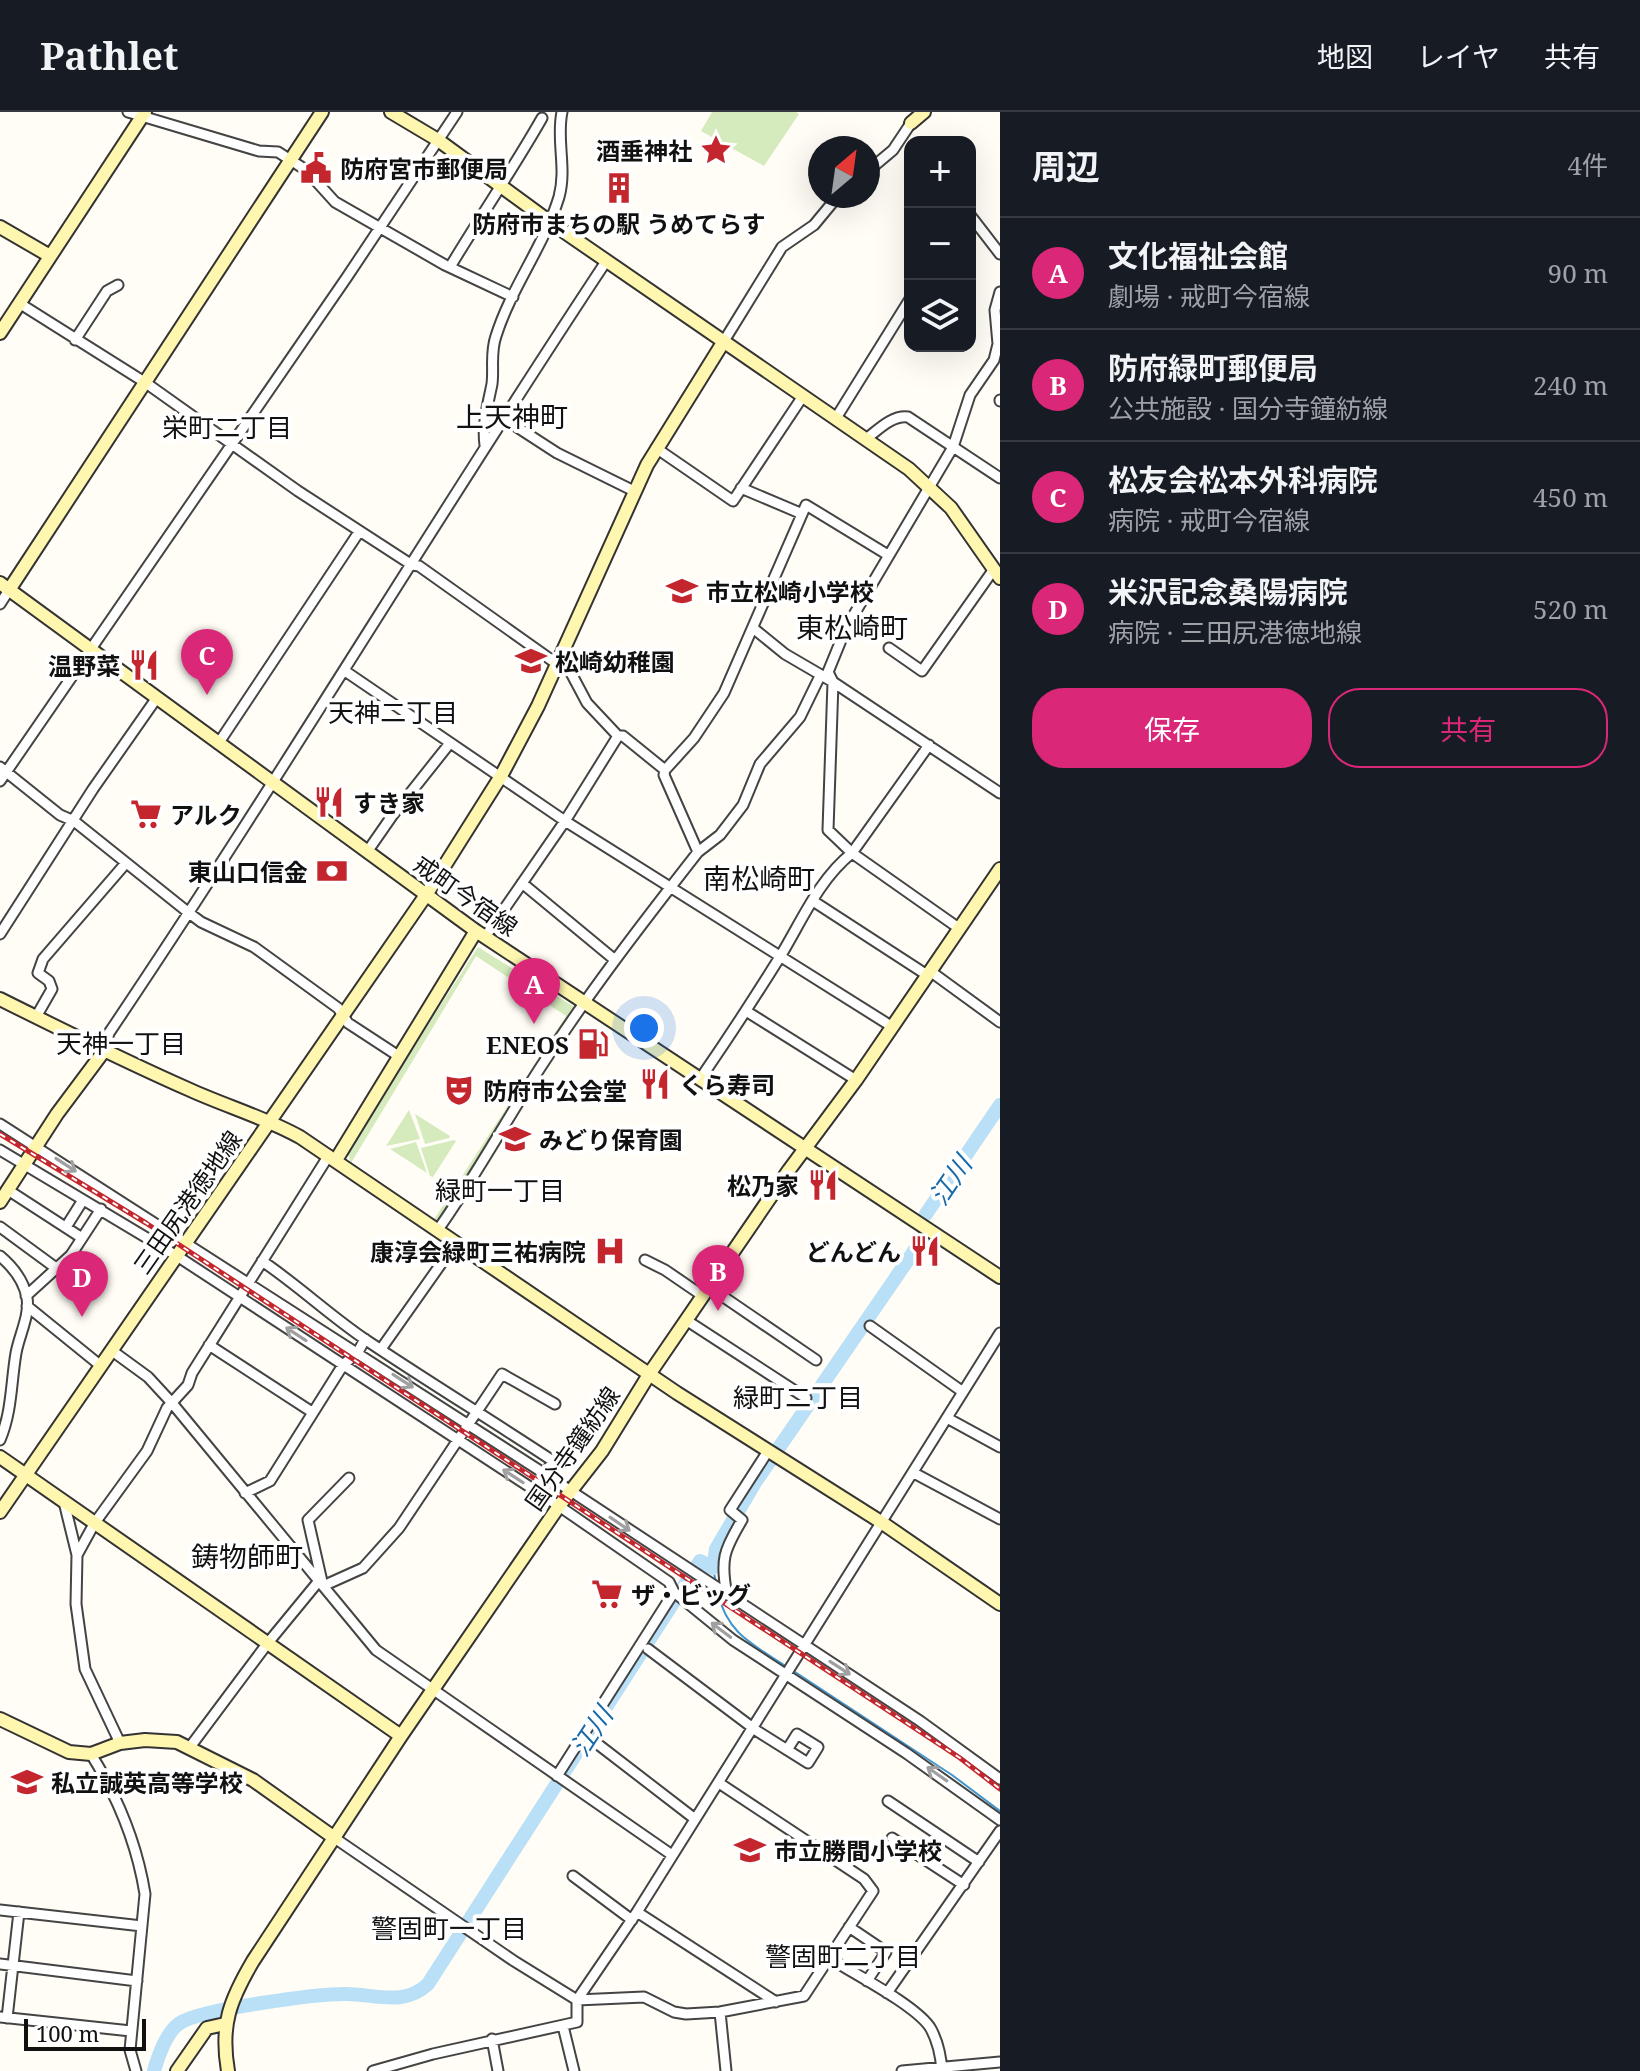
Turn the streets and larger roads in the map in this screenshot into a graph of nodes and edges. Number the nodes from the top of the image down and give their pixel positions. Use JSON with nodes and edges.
{"nodes":[{"id":1,"x":128,"y":112,"type":"edge"},
{"id":2,"x":322,"y":112,"type":"edge"},
{"id":3,"x":391,"y":112,"type":"edge"},
{"id":4,"x":457,"y":112,"type":"edge"},
{"id":5,"x":562,"y":112,"type":"edge"},
{"id":6,"x":924,"y":112,"type":"edge"},
{"id":7,"x":144,"y":114,"type":"edge"},
{"id":8,"x":542,"y":118,"type":"dead end"},
{"id":9,"x":911,"y":123,"type":"joint"},
{"id":10,"x":438,"y":140,"type":"junction"},
{"id":11,"x":291,"y":161,"type":"junction"},
{"id":12,"x":880,"y":161,"type":"edge"},
{"id":13,"x":503,"y":186,"type":"junction"},
{"id":14,"x":828,"y":208,"type":"edge"},
{"id":15,"x":550,"y":222,"type":"junction"},
{"id":16,"x":976,"y":223,"type":"edge"},
{"id":17,"x":0,"y":227,"type":"edge"},
{"id":18,"x":379,"y":227,"type":"junction"},
{"id":19,"x":1000,"y":254,"type":"edge"},
{"id":20,"x":50,"y":256,"type":"junction"},
{"id":21,"x":607,"y":260,"type":"junction"},
{"id":22,"x":450,"y":267,"type":"junction"},
{"id":23,"x":118,"y":285,"type":"dead end"},
{"id":24,"x":1000,"y":292,"type":"edge"},
{"id":25,"x":513,"y":297,"type":"junction"},
{"id":26,"x":19,"y":303,"type":"junction"},
{"id":27,"x":904,"y":309,"type":"edge"},
{"id":28,"x":998,"y":331,"type":"edge"},
{"id":29,"x":0,"y":333,"type":"edge"},
{"id":30,"x":75,"y":340,"type":"junction"},
{"id":31,"x":724,"y":341,"type":"junction"},
{"id":32,"x":146,"y":383,"type":"junction"},
{"id":33,"x":803,"y":396,"type":"junction"},
{"id":34,"x":503,"y":418,"type":"junction"},
{"id":35,"x":836,"y":418,"type":"junction"},
{"id":36,"x":866,"y":439,"type":"junction"},
{"id":37,"x":231,"y":444,"type":"junction"},
{"id":38,"x":485,"y":445,"type":"junction"},
{"id":39,"x":953,"y":447,"type":"junction"},
{"id":40,"x":656,"y":448,"type":"junction"},
{"id":41,"x":1000,"y":478,"type":"edge"},
{"id":42,"x":929,"y":486,"type":"junction"},
{"id":43,"x":741,"y":488,"type":"junction"},
{"id":44,"x":634,"y":491,"type":"junction"},
{"id":45,"x":800,"y":513,"type":"junction"},
{"id":46,"x":359,"y":532,"type":"junction"},
{"id":47,"x":888,"y":555,"type":"junction"},
{"id":48,"x":412,"y":565,"type":"junction"},
{"id":49,"x":997,"y":573,"type":"edge"},
{"id":50,"x":5,"y":587,"type":"edge"},
{"id":51,"x":0,"y":604,"type":"edge"},
{"id":52,"x":753,"y":628,"type":"junction"},
{"id":53,"x":889,"y":648,"type":"dead end"},
{"id":54,"x":91,"y":650,"type":"junction"},
{"id":55,"x":558,"y":662,"type":"junction"},
{"id":56,"x":345,"y":671,"type":"junction"},
{"id":57,"x":820,"y":676,"type":"junction"},
{"id":58,"x":833,"y":682,"type":"junction"},
{"id":59,"x":156,"y":699,"type":"junction"},
{"id":60,"x":618,"y":736,"type":"junction"},
{"id":61,"x":450,"y":743,"type":"junction"},
{"id":62,"x":218,"y":744,"type":"junction"},
{"id":63,"x":929,"y":745,"type":"junction"},
{"id":64,"x":3,"y":770,"type":"edge"},
{"id":65,"x":665,"y":770,"type":"junction"},
{"id":66,"x":501,"y":776,"type":"junction"},
{"id":67,"x":0,"y":781,"type":"edge"},
{"id":68,"x":272,"y":784,"type":"junction"},
{"id":69,"x":1000,"y":793,"type":"edge"},
{"id":70,"x":74,"y":821,"type":"junction"},
{"id":71,"x":565,"y":821,"type":"junction"},
{"id":72,"x":367,"y":852,"type":"junction"},
{"id":73,"x":698,"y":852,"type":"junction"},
{"id":74,"x":852,"y":853,"type":"junction"},
{"id":75,"x":126,"y":863,"type":"junction"},
{"id":76,"x":1000,"y":869,"type":"edge"},
{"id":77,"x":522,"y":883,"type":"junction"},
{"id":78,"x":670,"y":888,"type":"junction"},
{"id":79,"x":426,"y":895,"type":"junction"},
{"id":80,"x":813,"y":901,"type":"junction"},
{"id":81,"x":189,"y":913,"type":"junction"},
{"id":82,"x":960,"y":929,"type":"junction"},
{"id":83,"x":0,"y":934,"type":"edge"},
{"id":84,"x":481,"y":934,"type":"junction"},
{"id":85,"x":780,"y":956,"type":"junction"},
{"id":86,"x":615,"y":960,"type":"junction"},
{"id":87,"x":928,"y":973,"type":"junction"},
{"id":88,"x":0,"y":999,"type":"edge"},
{"id":89,"x":584,"y":1002,"type":"junction"},
{"id":90,"x":746,"y":1011,"type":"junction"},
{"id":91,"x":343,"y":1015,"type":"junction"},
{"id":92,"x":36,"y":1017,"type":"junction"},
{"id":93,"x":1000,"y":1022,"type":"edge"},
{"id":94,"x":891,"y":1026,"type":"junction"},
{"id":95,"x":104,"y":1051,"type":"junction"},
{"id":96,"x":400,"y":1057,"type":"junction"},
{"id":97,"x":700,"y":1079,"type":"junction"},
{"id":98,"x":856,"y":1080,"type":"junction"},
{"id":99,"x":270,"y":1121,"type":"junction"},
{"id":100,"x":0,"y":1124,"type":"edge"},
{"id":101,"x":37,"y":1146,"type":"junction"},
{"id":102,"x":0,"y":1150,"type":"edge"},
{"id":103,"x":804,"y":1150,"type":"junction"},
{"id":104,"x":332,"y":1158,"type":"junction"},
{"id":105,"x":25,"y":1164,"type":"junction"},
{"id":106,"x":8,"y":1190,"type":"junction"},
{"id":107,"x":83,"y":1200,"type":"junction"},
{"id":108,"x":0,"y":1202,"type":"edge"},
{"id":109,"x":101,"y":1209,"type":"junction"},
{"id":110,"x":0,"y":1227,"type":"edge"},
{"id":111,"x":66,"y":1227,"type":"junction"},
{"id":112,"x":437,"y":1231,"type":"junction"},
{"id":113,"x":82,"y":1238,"type":"junction"},
{"id":114,"x":188,"y":1242,"type":"junction"},
{"id":115,"x":455,"y":1244,"type":"junction"},
{"id":116,"x":0,"y":1256,"type":"edge"},
{"id":117,"x":177,"y":1256,"type":"junction"},
{"id":118,"x":645,"y":1260,"type":"dead end"},
{"id":119,"x":262,"y":1261,"type":"junction"},
{"id":120,"x":56,"y":1268,"type":"junction"},
{"id":121,"x":1000,"y":1277,"type":"edge"},
{"id":122,"x":250,"y":1282,"type":"junction"},
{"id":123,"x":706,"y":1292,"type":"junction"},
{"id":124,"x":239,"y":1297,"type":"junction"},
{"id":125,"x":27,"y":1301,"type":"junction"},
{"id":126,"x":686,"y":1320,"type":"junction"},
{"id":127,"x":870,"y":1326,"type":"dead end"},
{"id":128,"x":1000,"y":1333,"type":"edge"},
{"id":129,"x":365,"y":1339,"type":"junction"},
{"id":130,"x":209,"y":1345,"type":"junction"},
{"id":131,"x":381,"y":1349,"type":"junction"},
{"id":132,"x":111,"y":1350,"type":"junction"},
{"id":133,"x":358,"y":1352,"type":"junction"},
{"id":134,"x":816,"y":1360,"type":"dead end"},
{"id":135,"x":343,"y":1365,"type":"junction"},
{"id":136,"x":101,"y":1366,"type":"junction"},
{"id":137,"x":650,"y":1373,"type":"junction"},
{"id":138,"x":963,"y":1392,"type":"junction"},
{"id":139,"x":806,"y":1398,"type":"dead end"},
{"id":140,"x":172,"y":1403,"type":"junction"},
{"id":141,"x":555,"y":1404,"type":"dead end"},
{"id":142,"x":476,"y":1410,"type":"junction"},
{"id":143,"x":312,"y":1412,"type":"junction"},
{"id":144,"x":947,"y":1418,"type":"junction"},
{"id":145,"x":467,"y":1423,"type":"junction"},
{"id":146,"x":456,"y":1439,"type":"junction"},
{"id":147,"x":0,"y":1440,"type":"edge"},
{"id":148,"x":1000,"y":1447,"type":"edge"},
{"id":149,"x":768,"y":1451,"type":"junction"},
{"id":150,"x":0,"y":1457,"type":"edge"},
{"id":151,"x":914,"y":1473,"type":"junction"},
{"id":152,"x":545,"y":1474,"type":"junction"},
{"id":153,"x":25,"y":1476,"type":"junction"},
{"id":154,"x":349,"y":1478,"type":"dead end"},
{"id":155,"x":570,"y":1491,"type":"junction"},
{"id":156,"x":245,"y":1493,"type":"junction"},
{"id":157,"x":64,"y":1502,"type":"junction"},
{"id":158,"x":559,"y":1506,"type":"junction"},
{"id":159,"x":0,"y":1512,"type":"edge"},
{"id":160,"x":1000,"y":1519,"type":"edge"},
{"id":161,"x":881,"y":1522,"type":"junction"},
{"id":162,"x":94,"y":1524,"type":"junction"},
{"id":163,"x":77,"y":1555,"type":"junction"},
{"id":164,"x":681,"y":1565,"type":"junction"},
{"id":165,"x":320,"y":1584,"type":"junction"},
{"id":166,"x":672,"y":1587,"type":"junction"},
{"id":167,"x":727,"y":1595,"type":"junction"},
{"id":168,"x":1000,"y":1604,"type":"edge"},
{"id":169,"x":267,"y":1644,"type":"junction"},
{"id":170,"x":804,"y":1645,"type":"junction"},
{"id":171,"x":648,"y":1649,"type":"dead end"},
{"id":172,"x":786,"y":1674,"type":"junction"},
{"id":173,"x":434,"y":1690,"type":"junction"},
{"id":174,"x":0,"y":1719,"type":"edge"},
{"id":175,"x":752,"y":1727,"type":"junction"},
{"id":176,"x":401,"y":1736,"type":"junction"},
{"id":177,"x":595,"y":1742,"type":"dead end"},
{"id":178,"x":120,"y":1743,"type":"junction"},
{"id":179,"x":190,"y":1747,"type":"junction"},
{"id":180,"x":787,"y":1750,"type":"dead end"},
{"id":181,"x":91,"y":1754,"type":"junction"},
{"id":182,"x":557,"y":1776,"type":"junction"},
{"id":183,"x":1000,"y":1779,"type":"edge"},
{"id":184,"x":719,"y":1783,"type":"junction"},
{"id":185,"x":888,"y":1801,"type":"dead end"},
{"id":186,"x":695,"y":1819,"type":"junction"},
{"id":187,"x":1000,"y":1820,"type":"edge"},
{"id":188,"x":1000,"y":1831,"type":"edge"},
{"id":189,"x":892,"y":1838,"type":"dead end"},
{"id":190,"x":336,"y":1839,"type":"junction"},
{"id":191,"x":672,"y":1855,"type":"junction"},
{"id":192,"x":979,"y":1862,"type":"junction"},
{"id":193,"x":573,"y":1876,"type":"dead end"},
{"id":194,"x":964,"y":1885,"type":"junction"},
{"id":195,"x":0,"y":1910,"type":"edge"},
{"id":196,"x":19,"y":1912,"type":"junction"},
{"id":197,"x":635,"y":1916,"type":"junction"},
{"id":198,"x":142,"y":1926,"type":"junction"},
{"id":199,"x":849,"y":1927,"type":"junction"},
{"id":200,"x":829,"y":1958,"type":"junction"},
{"id":201,"x":0,"y":1964,"type":"edge"},
{"id":202,"x":12,"y":1966,"type":"junction"},
{"id":203,"x":137,"y":1981,"type":"junction"},
{"id":204,"x":867,"y":1981,"type":"junction"},
{"id":205,"x":887,"y":1993,"type":"junction"},
{"id":206,"x":577,"y":2000,"type":"junction"},
{"id":207,"x":776,"y":2002,"type":"junction"},
{"id":208,"x":720,"y":2012,"type":"junction"},
{"id":209,"x":3,"y":2017,"type":"edge"},
{"id":210,"x":225,"y":2024,"type":"junction"},
{"id":211,"x":563,"y":2026,"type":"junction"},
{"id":212,"x":131,"y":2031,"type":"junction"},
{"id":213,"x":492,"y":2039,"type":"junction"},
{"id":214,"x":1000,"y":2062,"type":"edge"},
{"id":215,"x":942,"y":2069,"type":"edge"},
{"id":216,"x":136,"y":2071,"type":"edge"},
{"id":217,"x":177,"y":2071,"type":"edge"},
{"id":218,"x":228,"y":2071,"type":"edge"},
{"id":219,"x":373,"y":2071,"type":"edge"},
{"id":220,"x":498,"y":2071,"type":"edge"},
{"id":221,"x":574,"y":2071,"type":"edge"},
{"id":222,"x":726,"y":2071,"type":"edge"},
{"id":223,"x":902,"y":2071,"type":"edge"}],
"edges":[{"from":1,"to":7,"type":"street"},
{"from":2,"to":11,"type":"street"},
{"from":3,"to":10,"type":"street"},
{"from":4,"to":10,"type":"street"},
{"from":5,"to":15,"type":"street"},
{"from":6,"to":9,"type":"street"},
{"from":7,"to":11,"type":"street"},
{"from":7,"to":20,"type":"street"},
{"from":8,"to":13,"type":"street"},
{"from":9,"to":12,"type":"street"},
{"from":10,"to":13,"type":"street"},
{"from":10,"to":18,"type":"street"},
{"from":11,"to":18,"type":"street"},
{"from":11,"to":32,"type":"street"},
{"from":13,"to":15,"type":"street"},
{"from":13,"to":22,"type":"street"},
{"from":14,"to":31,"type":"street"},
{"from":15,"to":21,"type":"street"},
{"from":15,"to":25,"type":"street"},
{"from":16,"to":19,"type":"street"},
{"from":17,"to":20,"type":"street"},
{"from":18,"to":22,"type":"street"},
{"from":18,"to":37,"type":"street"},
{"from":20,"to":26,"type":"street"},
{"from":21,"to":31,"type":"street"},
{"from":21,"to":34,"type":"street"},
{"from":22,"to":25,"type":"street"},
{"from":23,"to":30,"type":"street"},
{"from":24,"to":28,"type":"street"},
{"from":25,"to":38,"type":"street"},
{"from":26,"to":29,"type":"street"},
{"from":26,"to":30,"type":"street"},
{"from":27,"to":35,"type":"street"},
{"from":28,"to":39,"type":"street"},
{"from":30,"to":32,"type":"street"},
{"from":31,"to":33,"type":"street"},
{"from":31,"to":40,"type":"street"},
{"from":32,"to":37,"type":"street"},
{"from":32,"to":50,"type":"street"},
{"from":33,"to":35,"type":"street"},
{"from":33,"to":43,"type":"street"},
{"from":34,"to":38,"type":"street"},
{"from":34,"to":44,"type":"street"},
{"from":35,"to":36,"type":"street"},
{"from":36,"to":39,"type":"street"},
{"from":36,"to":42,"type":"street"},
{"from":37,"to":46,"type":"street"},
{"from":37,"to":54,"type":"street"},
{"from":38,"to":48,"type":"street"},
{"from":39,"to":41,"type":"street"},
{"from":39,"to":42,"type":"street"},
{"from":40,"to":43,"type":"street"},
{"from":40,"to":44,"type":"street"},
{"from":42,"to":47,"type":"street"},
{"from":42,"to":49,"type":"street"},
{"from":43,"to":45,"type":"street"},
{"from":44,"to":55,"type":"street"},
{"from":45,"to":47,"type":"street"},
{"from":45,"to":52,"type":"street"},
{"from":46,"to":48,"type":"street"},
{"from":46,"to":62,"type":"street"},
{"from":47,"to":58,"type":"street"},
{"from":48,"to":55,"type":"street"},
{"from":48,"to":56,"type":"street"},
{"from":49,"to":53,"type":"street"},
{"from":50,"to":51,"type":"street"},
{"from":50,"to":54,"type":"street","name":"戒町今宿線"},
{"from":52,"to":57,"type":"street"},
{"from":52,"to":65,"type":"street"},
{"from":54,"to":59,"type":"street","name":"戒町今宿線"},
{"from":54,"to":64,"type":"street"},
{"from":55,"to":60,"type":"street"},
{"from":55,"to":66,"type":"street"},
{"from":56,"to":61,"type":"street"},
{"from":56,"to":68,"type":"street"},
{"from":57,"to":58,"type":"street"},
{"from":57,"to":73,"type":"street"},
{"from":58,"to":63,"type":"street"},
{"from":58,"to":74,"type":"street"},
{"from":59,"to":62,"type":"street","name":"戒町今宿線"},
{"from":59,"to":70,"type":"street"},
{"from":60,"to":65,"type":"street"},
{"from":60,"to":71,"type":"street"},
{"from":61,"to":66,"type":"street"},
{"from":61,"to":72,"type":"street"},
{"from":62,"to":68,"type":"street","name":"戒町今宿線"},
{"from":63,"to":69,"type":"street"},
{"from":63,"to":74,"type":"street"},
{"from":64,"to":67,"type":"street"},
{"from":64,"to":70,"type":"street"},
{"from":65,"to":73,"type":"street"},
{"from":66,"to":71,"type":"street"},
{"from":66,"to":79,"type":"street"},
{"from":68,"to":72,"type":"street","name":"戒町今宿線"},
{"from":68,"to":81,"type":"street"},
{"from":70,"to":75,"type":"street"},
{"from":70,"to":83,"type":"street"},
{"from":71,"to":77,"type":"street"},
{"from":71,"to":78,"type":"street"},
{"from":72,"to":79,"type":"street","name":"戒町今宿線"},
{"from":73,"to":78,"type":"street"},
{"from":74,"to":80,"type":"street"},
{"from":74,"to":82,"type":"street"},
{"from":75,"to":81,"type":"street"},
{"from":75,"to":92,"type":"street"},
{"from":76,"to":82,"type":"street","name":"国分寺鐘紡線"},
{"from":77,"to":84,"type":"street"},
{"from":77,"to":86,"type":"street"},
{"from":78,"to":85,"type":"street"},
{"from":78,"to":86,"type":"street"},
{"from":79,"to":84,"type":"street","name":"戒町今宿線"},
{"from":79,"to":91,"type":"street"},
{"from":80,"to":85,"type":"street"},
{"from":80,"to":87,"type":"street"},
{"from":81,"to":91,"type":"street"},
{"from":81,"to":95,"type":"street"},
{"from":82,"to":87,"type":"street","name":"国分寺鐘紡線"},
{"from":84,"to":89,"type":"street","name":"戒町今宿線"},
{"from":84,"to":96,"type":"street"},
{"from":85,"to":90,"type":"street"},
{"from":85,"to":94,"type":"street"},
{"from":86,"to":89,"type":"street"},
{"from":87,"to":93,"type":"street"},
{"from":87,"to":94,"type":"street","name":"国分寺鐘紡線"},
{"from":88,"to":92,"type":"street","name":"三田尻港徳地線"},
{"from":89,"to":97,"type":"street","name":"戒町今宿線"},
{"from":89,"to":112,"type":"street"},
{"from":90,"to":97,"type":"street"},
{"from":90,"to":98,"type":"street"},
{"from":91,"to":96,"type":"street"},
{"from":91,"to":99,"type":"street"},
{"from":92,"to":95,"type":"street","name":"三田尻港徳地線"},
{"from":94,"to":98,"type":"street","name":"国分寺鐘紡線"},
{"from":95,"to":99,"type":"street","name":"三田尻港徳地線"},
{"from":95,"to":101,"type":"street"},
{"from":96,"to":104,"type":"street"},
{"from":97,"to":103,"type":"street","name":"戒町今宿線"},
{"from":98,"to":103,"type":"street","name":"国分寺鐘紡線"},
{"from":99,"to":104,"type":"street"},
{"from":99,"to":114,"type":"street","name":"三田尻港徳地線"},
{"from":100,"to":101,"type":"street"},
{"from":101,"to":105,"type":"street"},
{"from":101,"to":114,"type":"street","one_way":true},
{"from":102,"to":105,"type":"street"},
{"from":103,"to":121,"type":"street","name":"戒町今宿線"},
{"from":103,"to":123,"type":"street","name":"国分寺鐘紡線"},
{"from":104,"to":112,"type":"street"},
{"from":104,"to":119,"type":"street"},
{"from":105,"to":106,"type":"street"},
{"from":105,"to":107,"type":"street"},
{"from":106,"to":108,"type":"street"},
{"from":106,"to":111,"type":"street"},
{"from":107,"to":109,"type":"street"},
{"from":107,"to":111,"type":"street"},
{"from":109,"to":113,"type":"street"},
{"from":109,"to":117,"type":"street"},
{"from":110,"to":120,"type":"street"},
{"from":111,"to":113,"type":"street"},
{"from":112,"to":115,"type":"street"},
{"from":113,"to":120,"type":"street"},
{"from":114,"to":117,"type":"street","name":"三田尻港徳地線"},
{"from":114,"to":122,"type":"street"},
{"from":115,"to":131,"type":"street"},
{"from":115,"to":137,"type":"street"},
{"from":116,"to":125,"type":"street"},
{"from":117,"to":124,"type":"street"},
{"from":117,"to":132,"type":"street","name":"三田尻港徳地線"},
{"from":118,"to":123,"type":"street"},
{"from":119,"to":122,"type":"street"},
{"from":119,"to":129,"type":"street"},
{"from":120,"to":125,"type":"street"},
{"from":122,"to":124,"type":"street"},
{"from":122,"to":133,"type":"street"},
{"from":123,"to":126,"type":"street","name":"国分寺鐘紡線"},
{"from":123,"to":134,"type":"street"},
{"from":124,"to":130,"type":"street"},
{"from":135,"to":124,"type":"street","one_way":true},
{"from":125,"to":136,"type":"street"},
{"from":125,"to":147,"type":"street"},
{"from":126,"to":137,"type":"street","name":"国分寺鐘紡線"},
{"from":126,"to":139,"type":"street"},
{"from":127,"to":138,"type":"street"},
{"from":128,"to":138,"type":"street"},
{"from":129,"to":131,"type":"street"},
{"from":129,"to":133,"type":"street"},
{"from":130,"to":140,"type":"street"},
{"from":130,"to":143,"type":"street"},
{"from":131,"to":142,"type":"street"},
{"from":132,"to":136,"type":"street","name":"三田尻港徳地線"},
{"from":132,"to":140,"type":"street"},
{"from":133,"to":135,"type":"street"},
{"from":133,"to":145,"type":"street","one_way":true},
{"from":135,"to":143,"type":"street"},
{"from":135,"to":146,"type":"street"},
{"from":136,"to":153,"type":"street","name":"三田尻港徳地線"},
{"from":137,"to":149,"type":"street"},
{"from":137,"to":155,"type":"street","name":"国分寺鐘紡線"},
{"from":138,"to":144,"type":"street"},
{"from":140,"to":156,"type":"street"},
{"from":140,"to":162,"type":"street"},
{"from":141,"to":142,"type":"street"},
{"from":142,"to":145,"type":"street"},
{"from":142,"to":152,"type":"street"},
{"from":143,"to":156,"type":"street"},
{"from":144,"to":148,"type":"street"},
{"from":144,"to":151,"type":"street"},
{"from":145,"to":146,"type":"street"},
{"from":145,"to":152,"type":"street"},
{"from":158,"to":146,"type":"street","one_way":true},
{"from":146,"to":165,"type":"street"},
{"from":149,"to":161,"type":"street"},
{"from":149,"to":167,"type":"street"},
{"from":150,"to":153,"type":"street"},
{"from":151,"to":160,"type":"street"},
{"from":151,"to":161,"type":"street"},
{"from":152,"to":155,"type":"street"},
{"from":153,"to":157,"type":"street"},
{"from":153,"to":159,"type":"street","name":"三田尻港徳地線"},
{"from":154,"to":165,"type":"street"},
{"from":155,"to":158,"type":"street","name":"国分寺鐘紡線"},
{"from":155,"to":164,"type":"street","one_way":true},
{"from":156,"to":165,"type":"street"},
{"from":157,"to":162,"type":"street"},
{"from":157,"to":163,"type":"street"},
{"from":158,"to":166,"type":"street"},
{"from":158,"to":173,"type":"street","name":"国分寺鐘紡線"},
{"from":161,"to":168,"type":"street"},
{"from":161,"to":170,"type":"street"},
{"from":162,"to":163,"type":"street"},
{"from":162,"to":169,"type":"street"},
{"from":163,"to":178,"type":"street"},
{"from":164,"to":166,"type":"street"},
{"from":164,"to":167,"type":"street"},
{"from":165,"to":169,"type":"street"},
{"from":165,"to":173,"type":"street"},
{"from":172,"to":166,"type":"street","one_way":true},
{"from":166,"to":182,"type":"street"},
{"from":167,"to":170,"type":"street"},
{"from":169,"to":176,"type":"street"},
{"from":169,"to":179,"type":"street"},
{"from":170,"to":172,"type":"street"},
{"from":170,"to":183,"type":"street","one_way":true},
{"from":171,"to":175,"type":"street"},
{"from":172,"to":175,"type":"street"},
{"from":187,"to":172,"type":"street","one_way":true},
{"from":173,"to":176,"type":"street","name":"国分寺鐘紡線"},
{"from":173,"to":182,"type":"street"},
{"from":174,"to":181,"type":"street"},
{"from":175,"to":180,"type":"street"},
{"from":175,"to":184,"type":"street"},
{"from":176,"to":190,"type":"street","name":"国分寺鐘紡線"},
{"from":177,"to":186,"type":"street"},
{"from":178,"to":179,"type":"street"},
{"from":178,"to":181,"type":"street"},
{"from":179,"to":190,"type":"street"},
{"from":181,"to":198,"type":"street"},
{"from":182,"to":191,"type":"street"},
{"from":184,"to":186,"type":"street"},
{"from":184,"to":199,"type":"street"},
{"from":185,"to":192,"type":"street"},
{"from":186,"to":191,"type":"street"},
{"from":188,"to":192,"type":"street"},
{"from":189,"to":194,"type":"street"},
{"from":190,"to":206,"type":"street"},
{"from":190,"to":210,"type":"street","name":"国分寺鐘紡線"},
{"from":191,"to":197,"type":"street"},
{"from":192,"to":194,"type":"street"},
{"from":193,"to":197,"type":"street"},
{"from":194,"to":205,"type":"street"},
{"from":195,"to":196,"type":"street"},
{"from":196,"to":198,"type":"street"},
{"from":196,"to":202,"type":"street"},
{"from":197,"to":206,"type":"street"},
{"from":197,"to":207,"type":"street"},
{"from":198,"to":203,"type":"street"},
{"from":199,"to":200,"type":"street"},
{"from":199,"to":204,"type":"street"},
{"from":200,"to":204,"type":"street"},
{"from":200,"to":207,"type":"street"},
{"from":201,"to":202,"type":"street"},
{"from":202,"to":203,"type":"street"},
{"from":202,"to":209,"type":"street"},
{"from":203,"to":212,"type":"street"},
{"from":204,"to":205,"type":"street"},
{"from":205,"to":215,"type":"street"},
{"from":206,"to":208,"type":"street"},
{"from":206,"to":211,"type":"street"},
{"from":207,"to":208,"type":"street"},
{"from":208,"to":222,"type":"street"},
{"from":209,"to":212,"type":"street"},
{"from":210,"to":217,"type":"street"},
{"from":210,"to":218,"type":"street","name":"国分寺鐘紡線"},
{"from":211,"to":213,"type":"street"},
{"from":211,"to":221,"type":"street"},
{"from":212,"to":216,"type":"street"},
{"from":213,"to":219,"type":"street"},
{"from":213,"to":220,"type":"street"},
{"from":214,"to":215,"type":"street"},
{"from":215,"to":223,"type":"street"}]}
